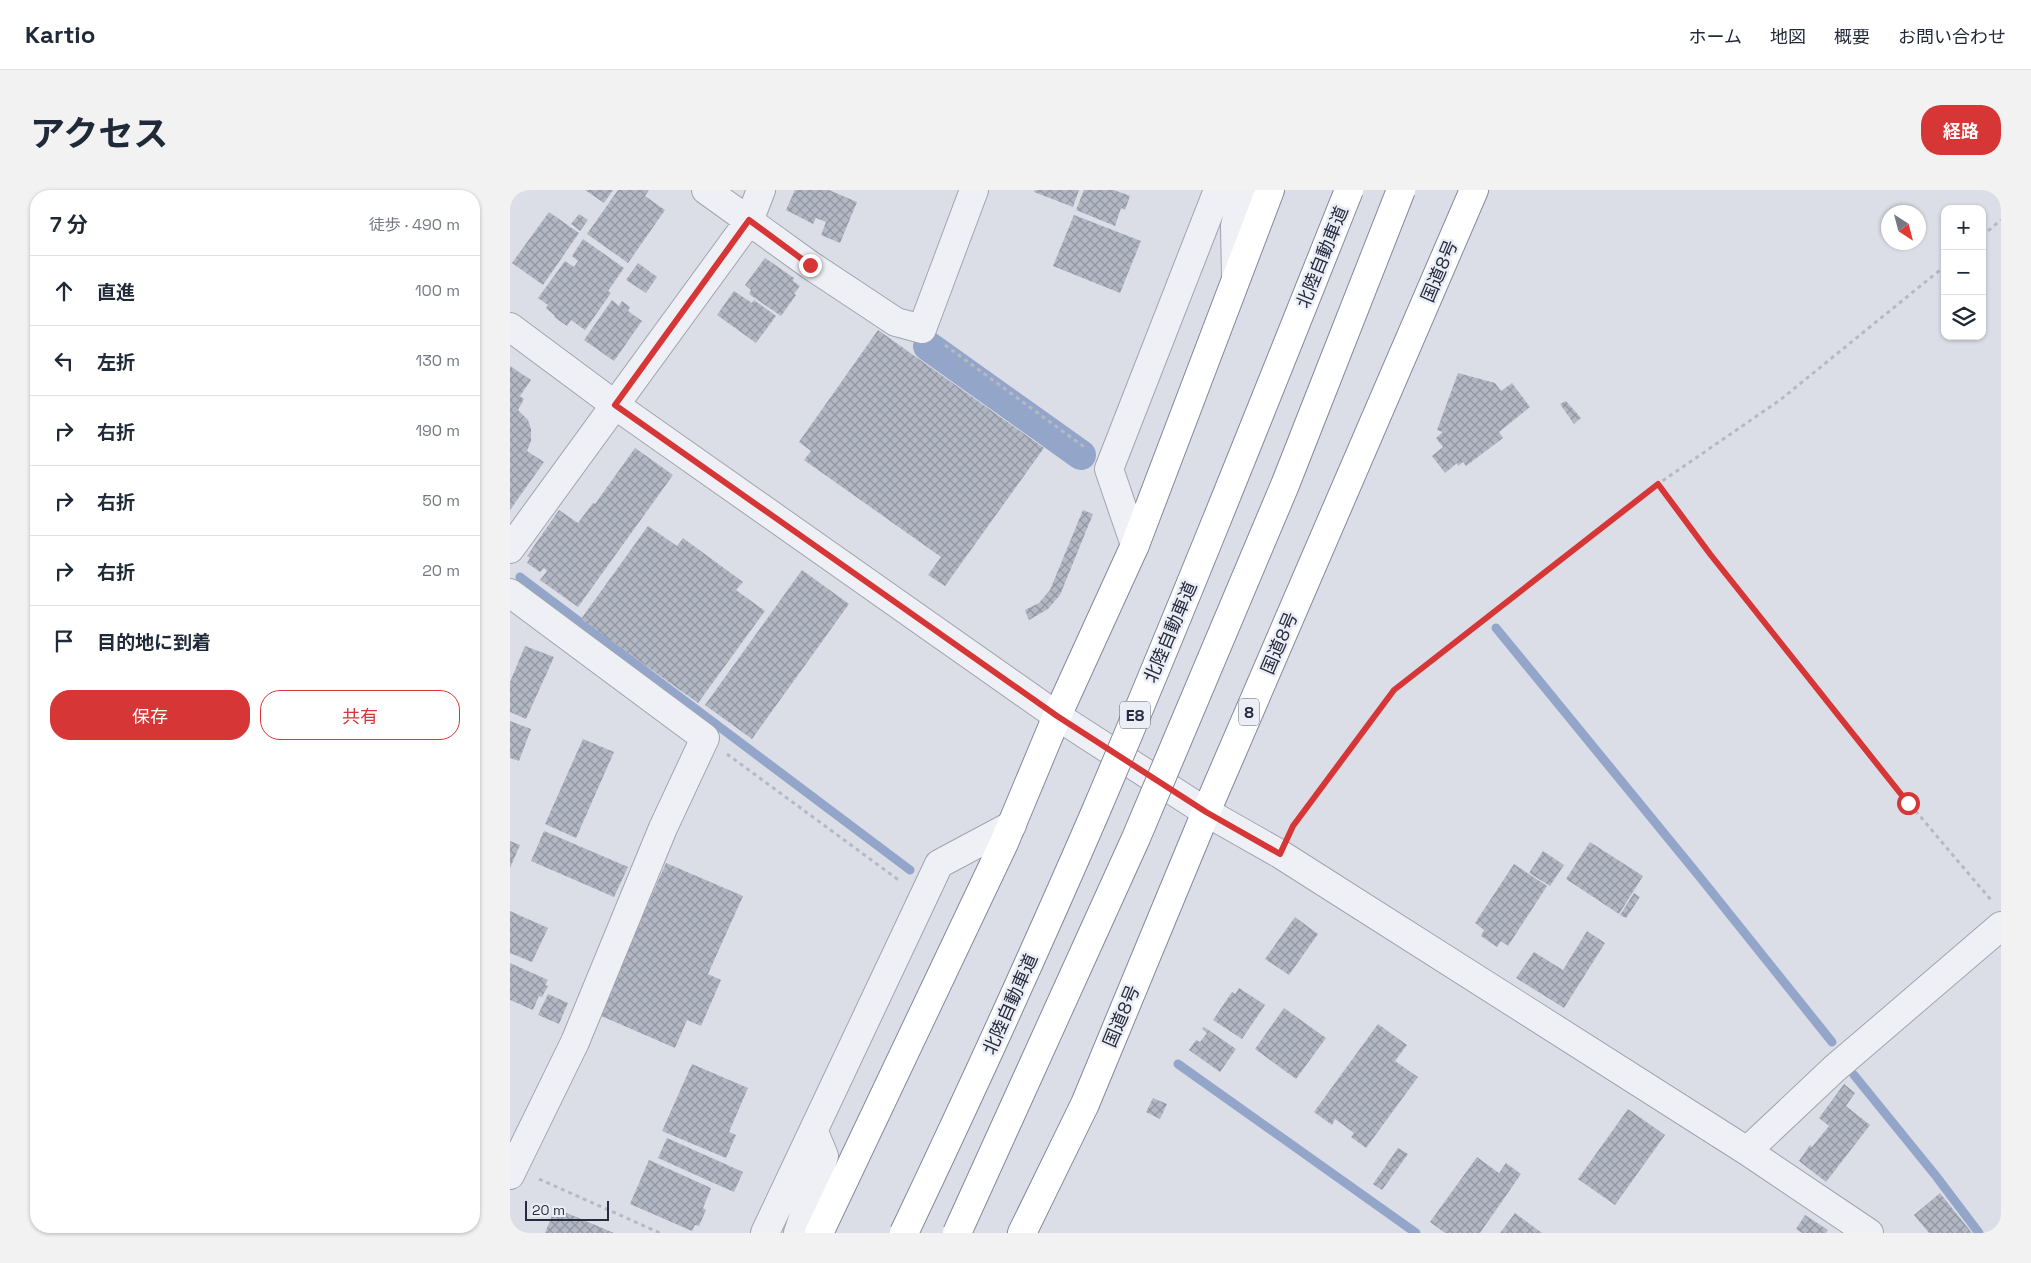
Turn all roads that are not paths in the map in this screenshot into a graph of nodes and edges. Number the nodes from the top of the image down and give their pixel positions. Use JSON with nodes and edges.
{"nodes":[{"id":1,"x":706,"y":190,"type":"edge"},
{"id":2,"x":761,"y":190,"type":"edge"},
{"id":3,"x":974,"y":190,"type":"edge"},
{"id":4,"x":1218,"y":190,"type":"edge"},
{"id":5,"x":1243,"y":190,"type":"edge"},
{"id":6,"x":1270,"y":190,"type":"edge"},
{"id":7,"x":1348,"y":190,"type":"edge"},
{"id":8,"x":1401,"y":190,"type":"edge"},
{"id":9,"x":1474,"y":190,"type":"edge"},
{"id":10,"x":749,"y":220,"type":"junction"},
{"id":11,"x":1236,"y":277,"type":"junction"},
{"id":12,"x":510,"y":327,"type":"edge"},
{"id":13,"x":615,"y":405,"type":"junction"},
{"id":14,"x":1135,"y":545,"type":"junction"},
{"id":15,"x":510,"y":549,"type":"edge"},
{"id":16,"x":510,"y":593,"type":"edge"},
{"id":17,"x":1057,"y":716,"type":"junction"},
{"id":18,"x":1206,"y":812,"type":"junction"},
{"id":19,"x":1012,"y":825,"type":"junction"},
{"id":20,"x":1998,"y":915,"type":"edge"},
{"id":21,"x":814,"y":1132,"type":"junction"},
{"id":22,"x":1747,"y":1151,"type":"junction"},
{"id":23,"x":511,"y":1170,"type":"edge"},
{"id":24,"x":765,"y":1233,"type":"edge"},
{"id":25,"x":798,"y":1233,"type":"edge"},
{"id":26,"x":819,"y":1233,"type":"edge"},
{"id":27,"x":904,"y":1233,"type":"edge"},
{"id":28,"x":957,"y":1233,"type":"edge"},
{"id":29,"x":1022,"y":1233,"type":"edge"},
{"id":30,"x":1869,"y":1233,"type":"edge"}],
"edges":[{"from":1,"to":10,"type":"street"},
{"from":2,"to":10,"type":"street"},
{"from":3,"to":10,"type":"street"},
{"from":4,"to":14,"type":"street"},
{"from":5,"to":11,"type":"street"},
{"from":6,"to":11,"type":"highway"},
{"from":7,"to":27,"type":"highway","name":"北陸自動車道","number":"E8","bridge":true},
{"from":8,"to":28,"type":"highway","bridge":true},
{"from":9,"to":18,"type":"highway","name":"国道8号","number":"8"},
{"from":10,"to":13,"type":"street"},
{"from":11,"to":14,"type":"highway"},
{"from":12,"to":13,"type":"street"},
{"from":13,"to":15,"type":"street"},
{"from":13,"to":17,"type":"street"},
{"from":14,"to":17,"type":"highway"},
{"from":16,"to":23,"type":"street"},
{"from":17,"to":18,"type":"street"},
{"from":17,"to":19,"type":"highway"},
{"from":18,"to":22,"type":"street"},
{"from":18,"to":29,"type":"highway","name":"国道8号","number":"8"},
{"from":19,"to":21,"type":"street"},
{"from":19,"to":26,"type":"highway"},
{"from":20,"to":22,"type":"street"},
{"from":21,"to":24,"type":"street"},
{"from":21,"to":25,"type":"street"},
{"from":22,"to":30,"type":"street"}]}
